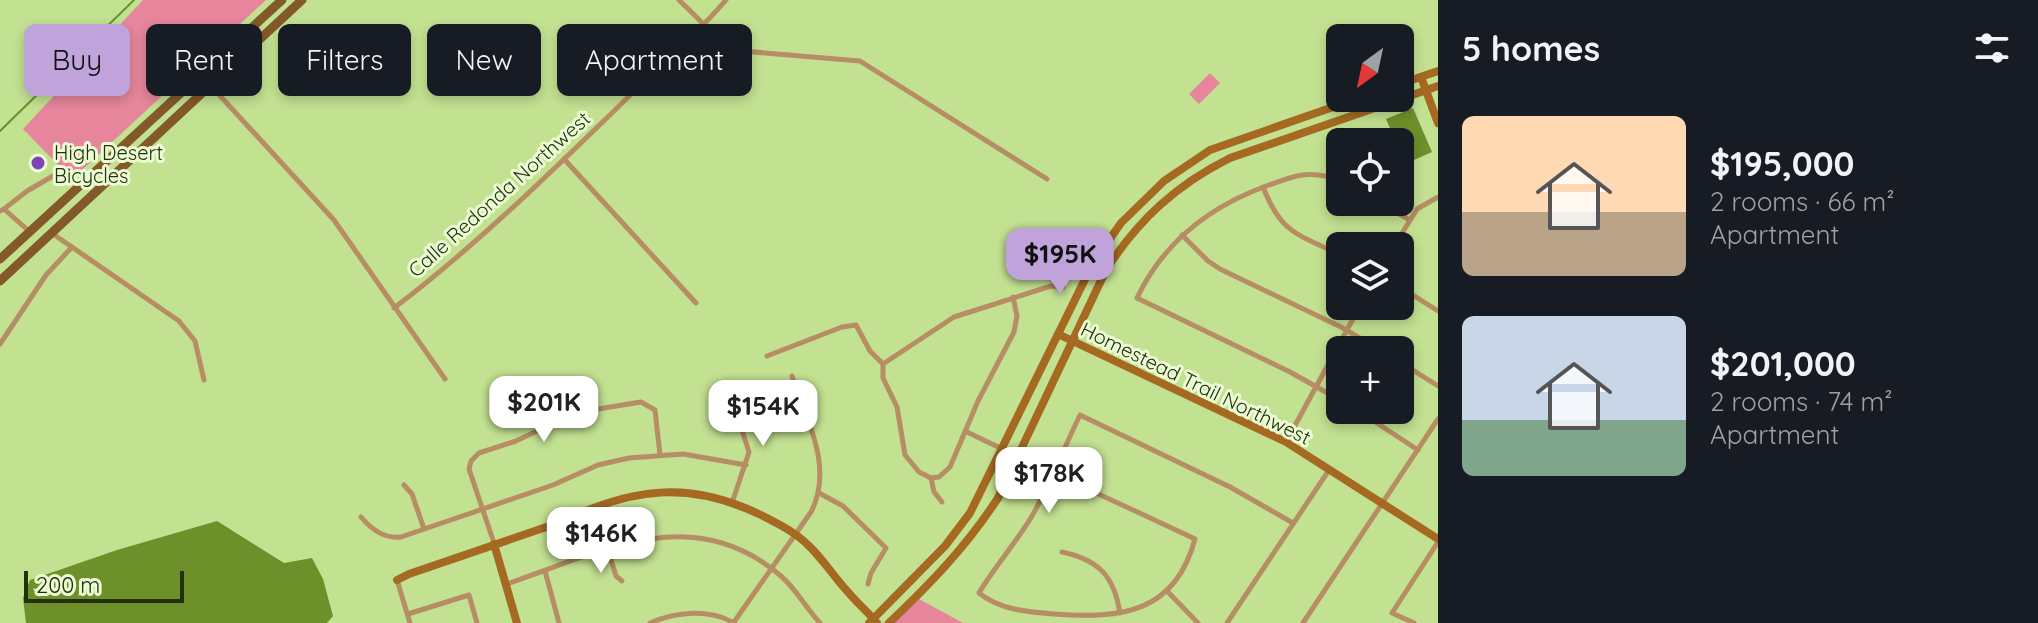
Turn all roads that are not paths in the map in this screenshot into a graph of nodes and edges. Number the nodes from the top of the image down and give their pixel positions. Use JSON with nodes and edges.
{"nodes":[{"id":1,"x":282,"y":0,"type":"edge"},
{"id":2,"x":302,"y":0,"type":"edge"},
{"id":3,"x":679,"y":0,"type":"edge"},
{"id":4,"x":726,"y":0,"type":"edge"},
{"id":5,"x":256,"y":24,"type":"edge"},
{"id":6,"x":702,"y":24,"type":"edge"},
{"id":7,"x":706,"y":24,"type":"edge"},
{"id":8,"x":262,"y":38,"type":"edge"},
{"id":9,"x":752,"y":52,"type":"edge"},
{"id":10,"x":1438,"y":71,"type":"edge"},
{"id":11,"x":1421,"y":77,"type":"junction"},
{"id":12,"x":1414,"y":79,"type":"edge"},
{"id":13,"x":1438,"y":86,"type":"edge"},
{"id":14,"x":1426,"y":90,"type":"junction"},
{"id":15,"x":178,"y":96,"type":"edge"},
{"id":16,"x":200,"y":96,"type":"edge"},
{"id":17,"x":220,"y":96,"type":"edge"},
{"id":18,"x":630,"y":96,"type":"edge"},
{"id":19,"x":1326,"y":109,"type":"edge"},
{"id":20,"x":1438,"y":123,"type":"edge"},
{"id":21,"x":564,"y":159,"type":"junction"},
{"id":22,"x":1326,"y":175,"type":"edge"},
{"id":23,"x":53,"y":176,"type":"dead end"},
{"id":24,"x":1047,"y":179,"type":"dead end"},
{"id":25,"x":1263,"y":187,"type":"junction"},
{"id":26,"x":1438,"y":197,"type":"edge"},
{"id":27,"x":2,"y":210,"type":"edge"},
{"id":28,"x":1403,"y":216,"type":"edge"},
{"id":29,"x":1408,"y":219,"type":"junction"},
{"id":30,"x":30,"y":232,"type":"junction"},
{"id":31,"x":1401,"y":232,"type":"edge"},
{"id":32,"x":51,"y":233,"type":"junction"},
{"id":33,"x":1182,"y":235,"type":"junction"},
{"id":34,"x":72,"y":247,"type":"junction"},
{"id":35,"x":1326,"y":248,"type":"edge"},
{"id":36,"x":0,"y":259,"type":"edge"},
{"id":37,"x":0,"y":281,"type":"edge"},
{"id":38,"x":1063,"y":287,"type":"dead end"},
{"id":39,"x":1414,"y":296,"type":"edge"},
{"id":40,"x":1013,"y":297,"type":"junction"},
{"id":41,"x":1438,"y":300,"type":"edge"},
{"id":42,"x":696,"y":303,"type":"dead end"},
{"id":43,"x":394,"y":308,"type":"junction"},
{"id":44,"x":1436,"y":309,"type":"edge"},
{"id":45,"x":1352,"y":320,"type":"edge"},
{"id":46,"x":1347,"y":330,"type":"junction"},
{"id":47,"x":1060,"y":335,"type":"junction"},
{"id":48,"x":1357,"y":336,"type":"edge"},
{"id":49,"x":1072,"y":341,"type":"junction"},
{"id":50,"x":0,"y":344,"type":"edge"},
{"id":51,"x":767,"y":356,"type":"dead end"},
{"id":52,"x":883,"y":364,"type":"junction"},
{"id":53,"x":1414,"y":371,"type":"edge"},
{"id":54,"x":792,"y":376,"type":"dead end"},
{"id":55,"x":445,"y":379,"type":"dead end"},
{"id":56,"x":204,"y":380,"type":"dead end"},
{"id":57,"x":1317,"y":386,"type":"junction"},
{"id":58,"x":1438,"y":386,"type":"edge"},
{"id":59,"x":1326,"y":391,"type":"edge"},
{"id":60,"x":728,"y":400,"type":"dead end"},
{"id":61,"x":1438,"y":419,"type":"edge"},
{"id":62,"x":1378,"y":424,"type":"edge"},
{"id":63,"x":967,"y":432,"type":"junction"},
{"id":64,"x":1286,"y":442,"type":"junction"},
{"id":65,"x":1003,"y":450,"type":"junction"},
{"id":66,"x":1418,"y":450,"type":"junction"},
{"id":67,"x":660,"y":455,"type":"junction"},
{"id":68,"x":1017,"y":457,"type":"junction"},
{"id":69,"x":746,"y":465,"type":"junction"},
{"id":70,"x":1329,"y":469,"type":"junction"},
{"id":71,"x":1052,"y":473,"type":"junction"},
{"id":72,"x":931,"y":478,"type":"junction"},
{"id":73,"x":404,"y":485,"type":"dead end"},
{"id":74,"x":819,"y":493,"type":"junction"},
{"id":75,"x":942,"y":502,"type":"dead end"},
{"id":76,"x":732,"y":503,"type":"junction"},
{"id":77,"x":1383,"y":504,"type":"junction"},
{"id":78,"x":482,"y":510,"type":"junction"},
{"id":79,"x":361,"y":517,"type":"dead end"},
{"id":80,"x":1293,"y":523,"type":"junction"},
{"id":81,"x":424,"y":529,"type":"junction"},
{"id":82,"x":795,"y":535,"type":"junction"},
{"id":83,"x":1438,"y":541,"type":"edge"},
{"id":84,"x":494,"y":544,"type":"junction"},
{"id":85,"x":608,"y":550,"type":"junction"},
{"id":86,"x":1062,"y":552,"type":"dead end"},
{"id":87,"x":771,"y":568,"type":"junction"},
{"id":88,"x":545,"y":571,"type":"junction"},
{"id":89,"x":397,"y":580,"type":"joint"},
{"id":90,"x":622,"y":581,"type":"dead end"},
{"id":91,"x":507,"y":584,"type":"junction"},
{"id":92,"x":868,"y":584,"type":"dead end"},
{"id":93,"x":1167,"y":591,"type":"junction"},
{"id":94,"x":1120,"y":613,"type":"junction"},
{"id":95,"x":408,"y":614,"type":"junction"},
{"id":96,"x":873,"y":622,"type":"edge"},
{"id":97,"x":410,"y":623,"type":"edge"},
{"id":98,"x":477,"y":623,"type":"edge"},
{"id":99,"x":517,"y":623,"type":"edge"},
{"id":100,"x":559,"y":623,"type":"edge"},
{"id":101,"x":650,"y":623,"type":"edge"},
{"id":102,"x":734,"y":623,"type":"edge"},
{"id":103,"x":820,"y":623,"type":"edge"},
{"id":104,"x":889,"y":623,"type":"edge"},
{"id":105,"x":1198,"y":623,"type":"edge"},
{"id":106,"x":1227,"y":623,"type":"edge"},
{"id":107,"x":1303,"y":623,"type":"edge"},
{"id":108,"x":1414,"y":623,"type":"edge"}],
"edges":[{"from":1,"to":5,"type":"main road"},
{"from":2,"to":8,"type":"main road"},
{"from":3,"to":6,"type":"street"},
{"from":4,"to":7,"type":"street","name":"Calle Redonda Northwest"},
{"from":9,"to":24,"type":"street"},
{"from":10,"to":11,"type":"main road"},
{"from":11,"to":12,"type":"main road"},
{"from":11,"to":14,"type":"main road"},
{"from":13,"to":14,"type":"main road"},
{"from":14,"to":20,"type":"main road"},
{"from":14,"to":49,"type":"main road"},
{"from":15,"to":30,"type":"main road"},
{"from":16,"to":32,"type":"main road"},
{"from":17,"to":43,"type":"street"},
{"from":18,"to":21,"type":"street","name":"Calle Redonda Northwest"},
{"from":19,"to":47,"type":"main road"},
{"from":21,"to":42,"type":"street"},
{"from":21,"to":43,"type":"street","name":"Calle Redonda Northwest"},
{"from":22,"to":25,"type":"street"},
{"from":23,"to":27,"type":"street"},
{"from":25,"to":33,"type":"street"},
{"from":25,"to":35,"type":"street"},
{"from":26,"to":29,"type":"street"},
{"from":27,"to":30,"type":"street"},
{"from":28,"to":29,"type":"street"},
{"from":29,"to":31,"type":"street"},
{"from":30,"to":36,"type":"main road"},
{"from":32,"to":34,"type":"street"},
{"from":32,"to":37,"type":"main road"},
{"from":33,"to":46,"type":"street"},
{"from":33,"to":57,"type":"street"},
{"from":34,"to":50,"type":"street"},
{"from":34,"to":56,"type":"street"},
{"from":38,"to":40,"type":"street"},
{"from":39,"to":44,"type":"street"},
{"from":40,"to":52,"type":"street"},
{"from":40,"to":63,"type":"street"},
{"from":41,"to":44,"type":"street"},
{"from":43,"to":55,"type":"street"},
{"from":45,"to":46,"type":"street"},
{"from":46,"to":48,"type":"street"},
{"from":46,"to":57,"type":"street"},
{"from":47,"to":49,"type":"main road","name":"Homestead Trail Northwest"},
{"from":47,"to":65,"type":"main road"},
{"from":49,"to":64,"type":"main road","name":"Homestead Trail Northwest"},
{"from":49,"to":68,"type":"main road"},
{"from":51,"to":52,"type":"street"},
{"from":52,"to":72,"type":"street"},
{"from":53,"to":58,"type":"street"},
{"from":54,"to":74,"type":"street"},
{"from":57,"to":59,"type":"street"},
{"from":57,"to":64,"type":"street"},
{"from":60,"to":69,"type":"street"},
{"from":61,"to":66,"type":"street"},
{"from":62,"to":66,"type":"street"},
{"from":63,"to":65,"type":"street"},
{"from":63,"to":72,"type":"street"},
{"from":64,"to":70,"type":"main road","name":"Homestead Trail Northwest"},
{"from":65,"to":68,"type":"street"},
{"from":65,"to":96,"type":"main road"},
{"from":66,"to":77,"type":"street"},
{"from":67,"to":69,"type":"street"},
{"from":67,"to":78,"type":"street"},
{"from":67,"to":78,"type":"street"},
{"from":68,"to":71,"type":"street"},
{"from":68,"to":104,"type":"main road"},
{"from":69,"to":76,"type":"street"},
{"from":70,"to":77,"type":"main road","name":"Homestead Trail Northwest"},
{"from":70,"to":80,"type":"street"},
{"from":71,"to":80,"type":"street"},
{"from":71,"to":93,"type":"street"},
{"from":71,"to":94,"type":"street"},
{"from":72,"to":75,"type":"street"},
{"from":73,"to":81,"type":"street"},
{"from":74,"to":82,"type":"street"},
{"from":74,"to":92,"type":"street"},
{"from":76,"to":82,"type":"main road"},
{"from":76,"to":84,"type":"main road"},
{"from":77,"to":83,"type":"main road","name":"Homestead Trail Northwest"},
{"from":77,"to":107,"type":"street"},
{"from":78,"to":81,"type":"street"},
{"from":78,"to":84,"type":"street"},
{"from":79,"to":81,"type":"street"},
{"from":80,"to":106,"type":"street"},
{"from":82,"to":87,"type":"street"},
{"from":82,"to":96,"type":"main road"},
{"from":83,"to":108,"type":"street"},
{"from":84,"to":89,"type":"main road"},
{"from":84,"to":91,"type":"main road"},
{"from":85,"to":87,"type":"street"},
{"from":85,"to":88,"type":"street"},
{"from":85,"to":90,"type":"street"},
{"from":86,"to":94,"type":"street"},
{"from":87,"to":102,"type":"street"},
{"from":87,"to":103,"type":"street"},
{"from":88,"to":91,"type":"street"},
{"from":88,"to":100,"type":"street"},
{"from":89,"to":95,"type":"street"},
{"from":91,"to":99,"type":"main road"},
{"from":93,"to":94,"type":"street"},
{"from":93,"to":105,"type":"street"},
{"from":95,"to":97,"type":"street"},
{"from":95,"to":98,"type":"street"},
{"from":101,"to":102,"type":"street"}]}
